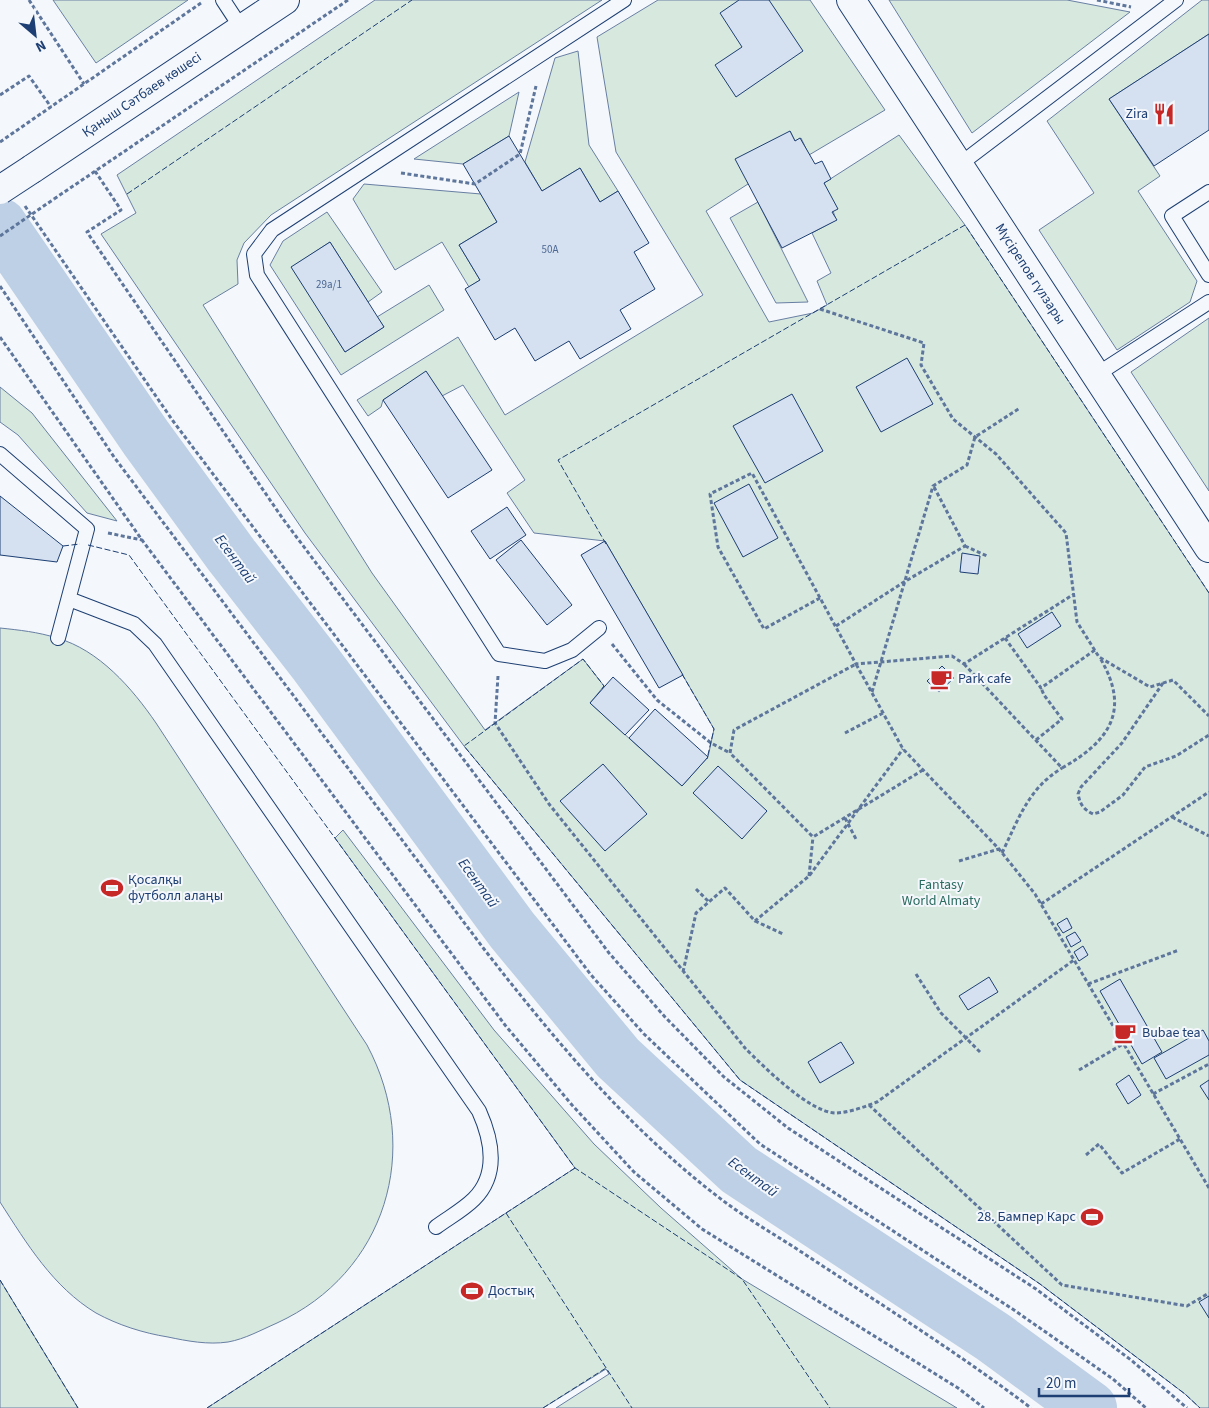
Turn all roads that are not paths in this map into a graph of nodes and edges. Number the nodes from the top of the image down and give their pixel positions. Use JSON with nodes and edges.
{"nodes":[{"id":1,"x":223,"y":0,"type":"edge"},
{"id":2,"x":285,"y":0,"type":"edge"},
{"id":3,"x":624,"y":0,"type":"edge"},
{"id":4,"x":851,"y":0,"type":"edge"},
{"id":5,"x":1176,"y":0,"type":"edge"},
{"id":6,"x":242,"y":29,"type":"junction"},
{"id":7,"x":959,"y":166,"type":"junction"},
{"id":8,"x":1209,"y":192,"type":"edge"},
{"id":9,"x":10,"y":195,"type":"edge"},
{"id":10,"x":1209,"y":276,"type":"edge"},
{"id":11,"x":1209,"y":302,"type":"edge"},
{"id":12,"x":1096,"y":375,"type":"junction"},
{"id":13,"x":0,"y":454,"type":"edge"},
{"id":14,"x":1209,"y":548,"type":"edge"},
{"id":15,"x":69,"y":600,"type":"junction"},
{"id":16,"x":599,"y":628,"type":"road end"},
{"id":17,"x":58,"y":638,"type":"dead end"},
{"id":18,"x":436,"y":1227,"type":"dead end"}],
"edges":[{"from":1,"to":6,"type":"lane"},
{"from":2,"to":6,"type":"street","name":"Қаныш Сәтбаев көшесі"},
{"from":3,"to":16,"type":"lane"},
{"from":4,"to":7,"type":"street","name":"Мүсірепов гүлзары"},
{"from":5,"to":7,"type":"lane"},
{"from":6,"to":9,"type":"street","name":"Қаныш Сәтбаев көшесі","bridge":true},
{"from":7,"to":12,"type":"street","name":"Мүсірепов гүлзары"},
{"from":8,"to":10,"type":"lane"},
{"from":11,"to":12,"type":"lane"},
{"from":12,"to":14,"type":"street","name":"Мүсірепов гүлзары"},
{"from":13,"to":15,"type":"lane"},
{"from":15,"to":17,"type":"lane"},
{"from":15,"to":18,"type":"lane"}]}
